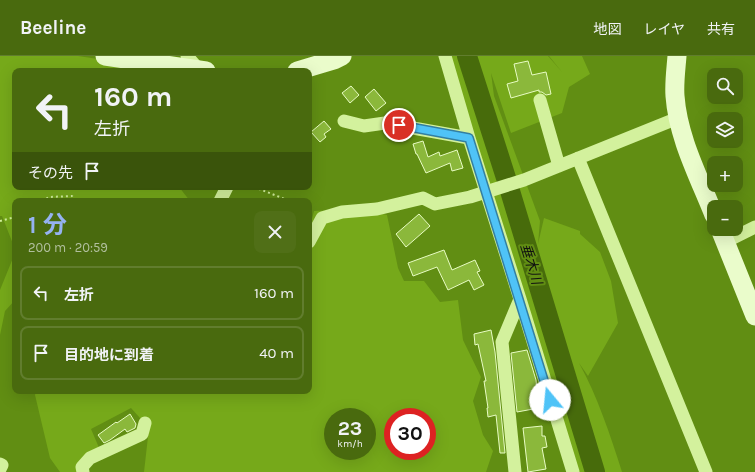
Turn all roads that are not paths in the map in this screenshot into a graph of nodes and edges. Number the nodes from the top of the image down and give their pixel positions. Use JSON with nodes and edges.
{"nodes":[{"id":1,"x":105,"y":56,"type":"edge"},
{"id":2,"x":187,"y":56,"type":"edge"},
{"id":3,"x":342,"y":56,"type":"edge"},
{"id":4,"x":445,"y":56,"type":"edge"},
{"id":5,"x":677,"y":56,"type":"edge"},
{"id":6,"x":183,"y":68,"type":"edge"},
{"id":7,"x":199,"y":68,"type":"edge"},
{"id":8,"x":307,"y":68,"type":"edge"},
{"id":9,"x":540,"y":100,"type":"dead end"},
{"id":10,"x":678,"y":118,"type":"junction"},
{"id":11,"x":344,"y":121,"type":"dead end"},
{"id":12,"x":469,"y":138,"type":"junction"},
{"id":13,"x":578,"y":158,"type":"junction"},
{"id":14,"x":559,"y":166,"type":"junction"},
{"id":15,"x":490,"y":190,"type":"junction"},
{"id":16,"x":708,"y":200,"type":"edge"},
{"id":17,"x":755,"y":227,"type":"edge"},
{"id":18,"x":743,"y":230,"type":"edge"},
{"id":19,"x":312,"y":236,"type":"edge"},
{"id":20,"x":722,"y":236,"type":"edge"},
{"id":21,"x":520,"y":299,"type":"junction"},
{"id":22,"x":755,"y":316,"type":"edge"},
{"id":23,"x":145,"y":423,"type":"dead end"},
{"id":24,"x":0,"y":464,"type":"edge"},
{"id":25,"x":0,"y":469,"type":"edge"},
{"id":26,"x":83,"y":472,"type":"edge"},
{"id":27,"x":515,"y":472,"type":"edge"},
{"id":28,"x":573,"y":472,"type":"edge"},
{"id":29,"x":706,"y":472,"type":"edge"}],
"edges":[{"from":1,"to":6,"type":"street"},
{"from":2,"to":7,"type":"street"},
{"from":3,"to":8,"type":"street"},
{"from":4,"to":12,"type":"street"},
{"from":5,"to":10,"type":"street"},
{"from":9,"to":14,"type":"street"},
{"from":10,"to":13,"type":"street"},
{"from":10,"to":16,"type":"street"},
{"from":11,"to":12,"type":"street"},
{"from":12,"to":15,"type":"street"},
{"from":13,"to":14,"type":"street"},
{"from":13,"to":29,"type":"street"},
{"from":14,"to":15,"type":"street"},
{"from":15,"to":19,"type":"street"},
{"from":15,"to":21,"type":"street"},
{"from":17,"to":18,"type":"street"},
{"from":20,"to":22,"type":"street"},
{"from":21,"to":27,"type":"street"},
{"from":21,"to":28,"type":"street"},
{"from":23,"to":26,"type":"street"},
{"from":24,"to":25,"type":"street"}]}
